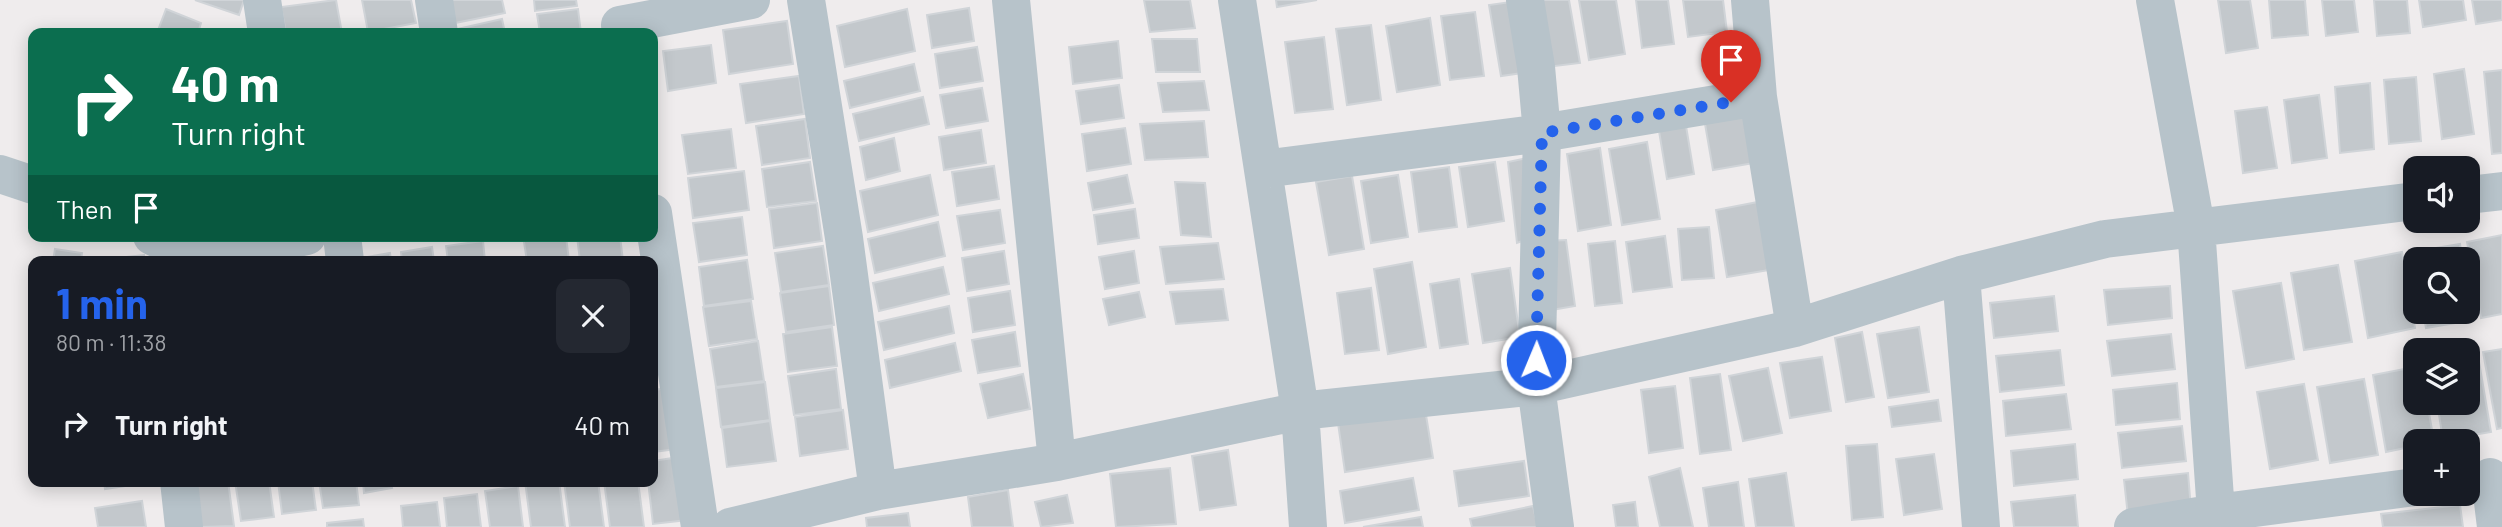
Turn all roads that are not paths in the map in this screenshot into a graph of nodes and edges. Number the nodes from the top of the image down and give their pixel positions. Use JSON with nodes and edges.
{"nodes":[{"id":1,"x":262,"y":0,"type":"edge"},
{"id":2,"x":434,"y":0,"type":"edge"},
{"id":3,"x":751,"y":0,"type":"edge"},
{"id":4,"x":806,"y":0,"type":"edge"},
{"id":5,"x":1011,"y":0,"type":"edge"},
{"id":6,"x":1237,"y":0,"type":"edge"},
{"id":7,"x":1525,"y":0,"type":"edge"},
{"id":8,"x":1750,"y":0,"type":"edge"},
{"id":9,"x":2155,"y":0,"type":"edge"},
{"id":10,"x":619,"y":19,"type":"edge"},
{"id":11,"x":267,"y":28,"type":"edge"},
{"id":12,"x":438,"y":28,"type":"edge"},
{"id":13,"x":1758,"y":97,"type":"junction"},
{"id":14,"x":1542,"y":133,"type":"junction"},
{"id":15,"x":1263,"y":169,"type":"junction"},
{"id":16,"x":0,"y":174,"type":"edge"},
{"id":17,"x":28,"y":184,"type":"edge"},
{"id":18,"x":2502,"y":191,"type":"edge"},
{"id":19,"x":2480,"y":194,"type":"edge"},
{"id":20,"x":2403,"y":202,"type":"edge"},
{"id":21,"x":2196,"y":227,"type":"junction"},
{"id":22,"x":219,"y":242,"type":"edge"},
{"id":23,"x":159,"y":246,"type":"edge"},
{"id":24,"x":1961,"y":275,"type":"junction"},
{"id":25,"x":658,"y":276,"type":"edge"},
{"id":26,"x":1795,"y":328,"type":"junction"},
{"id":27,"x":664,"y":352,"type":"edge"},
{"id":28,"x":1536,"y":386,"type":"junction"},
{"id":29,"x":1300,"y":411,"type":"junction"},
{"id":30,"x":1057,"y":462,"type":"junction"},
{"id":31,"x":2486,"y":477,"type":"edge"},
{"id":32,"x":180,"y":487,"type":"edge"},
{"id":33,"x":2403,"y":489,"type":"edge"},
{"id":34,"x":878,"y":491,"type":"junction"},
{"id":35,"x":2216,"y":520,"type":"edge"},
{"id":36,"x":184,"y":527,"type":"edge"},
{"id":37,"x":700,"y":527,"type":"edge"},
{"id":38,"x":730,"y":527,"type":"edge"},
{"id":39,"x":1308,"y":527,"type":"edge"},
{"id":40,"x":1555,"y":527,"type":"edge"},
{"id":41,"x":1981,"y":527,"type":"edge"},
{"id":42,"x":2133,"y":527,"type":"edge"},
{"id":43,"x":2496,"y":527,"type":"edge"}],
"edges":[{"from":1,"to":11,"type":"street"},
{"from":2,"to":12,"type":"street"},
{"from":3,"to":10,"type":"street"},
{"from":4,"to":34,"type":"street"},
{"from":5,"to":30,"type":"street"},
{"from":6,"to":15,"type":"street"},
{"from":7,"to":14,"type":"street"},
{"from":8,"to":13,"type":"street"},
{"from":9,"to":21,"type":"street"},
{"from":13,"to":14,"type":"street"},
{"from":13,"to":26,"type":"street"},
{"from":14,"to":15,"type":"street"},
{"from":14,"to":28,"type":"street"},
{"from":15,"to":29,"type":"street"},
{"from":16,"to":17,"type":"street"},
{"from":18,"to":19,"type":"street"},
{"from":20,"to":21,"type":"street"},
{"from":21,"to":24,"type":"street"},
{"from":21,"to":35,"type":"street"},
{"from":22,"to":23,"type":"street"},
{"from":24,"to":26,"type":"street"},
{"from":24,"to":41,"type":"street"},
{"from":25,"to":27,"type":"street"},
{"from":26,"to":28,"type":"street"},
{"from":27,"to":37,"type":"street"},
{"from":28,"to":29,"type":"street"},
{"from":28,"to":40,"type":"street"},
{"from":29,"to":30,"type":"street"},
{"from":29,"to":39,"type":"street"},
{"from":30,"to":34,"type":"street"},
{"from":31,"to":43,"type":"street"},
{"from":32,"to":36,"type":"street"},
{"from":33,"to":35,"type":"street"},
{"from":34,"to":38,"type":"street"},
{"from":35,"to":42,"type":"street"}]}
